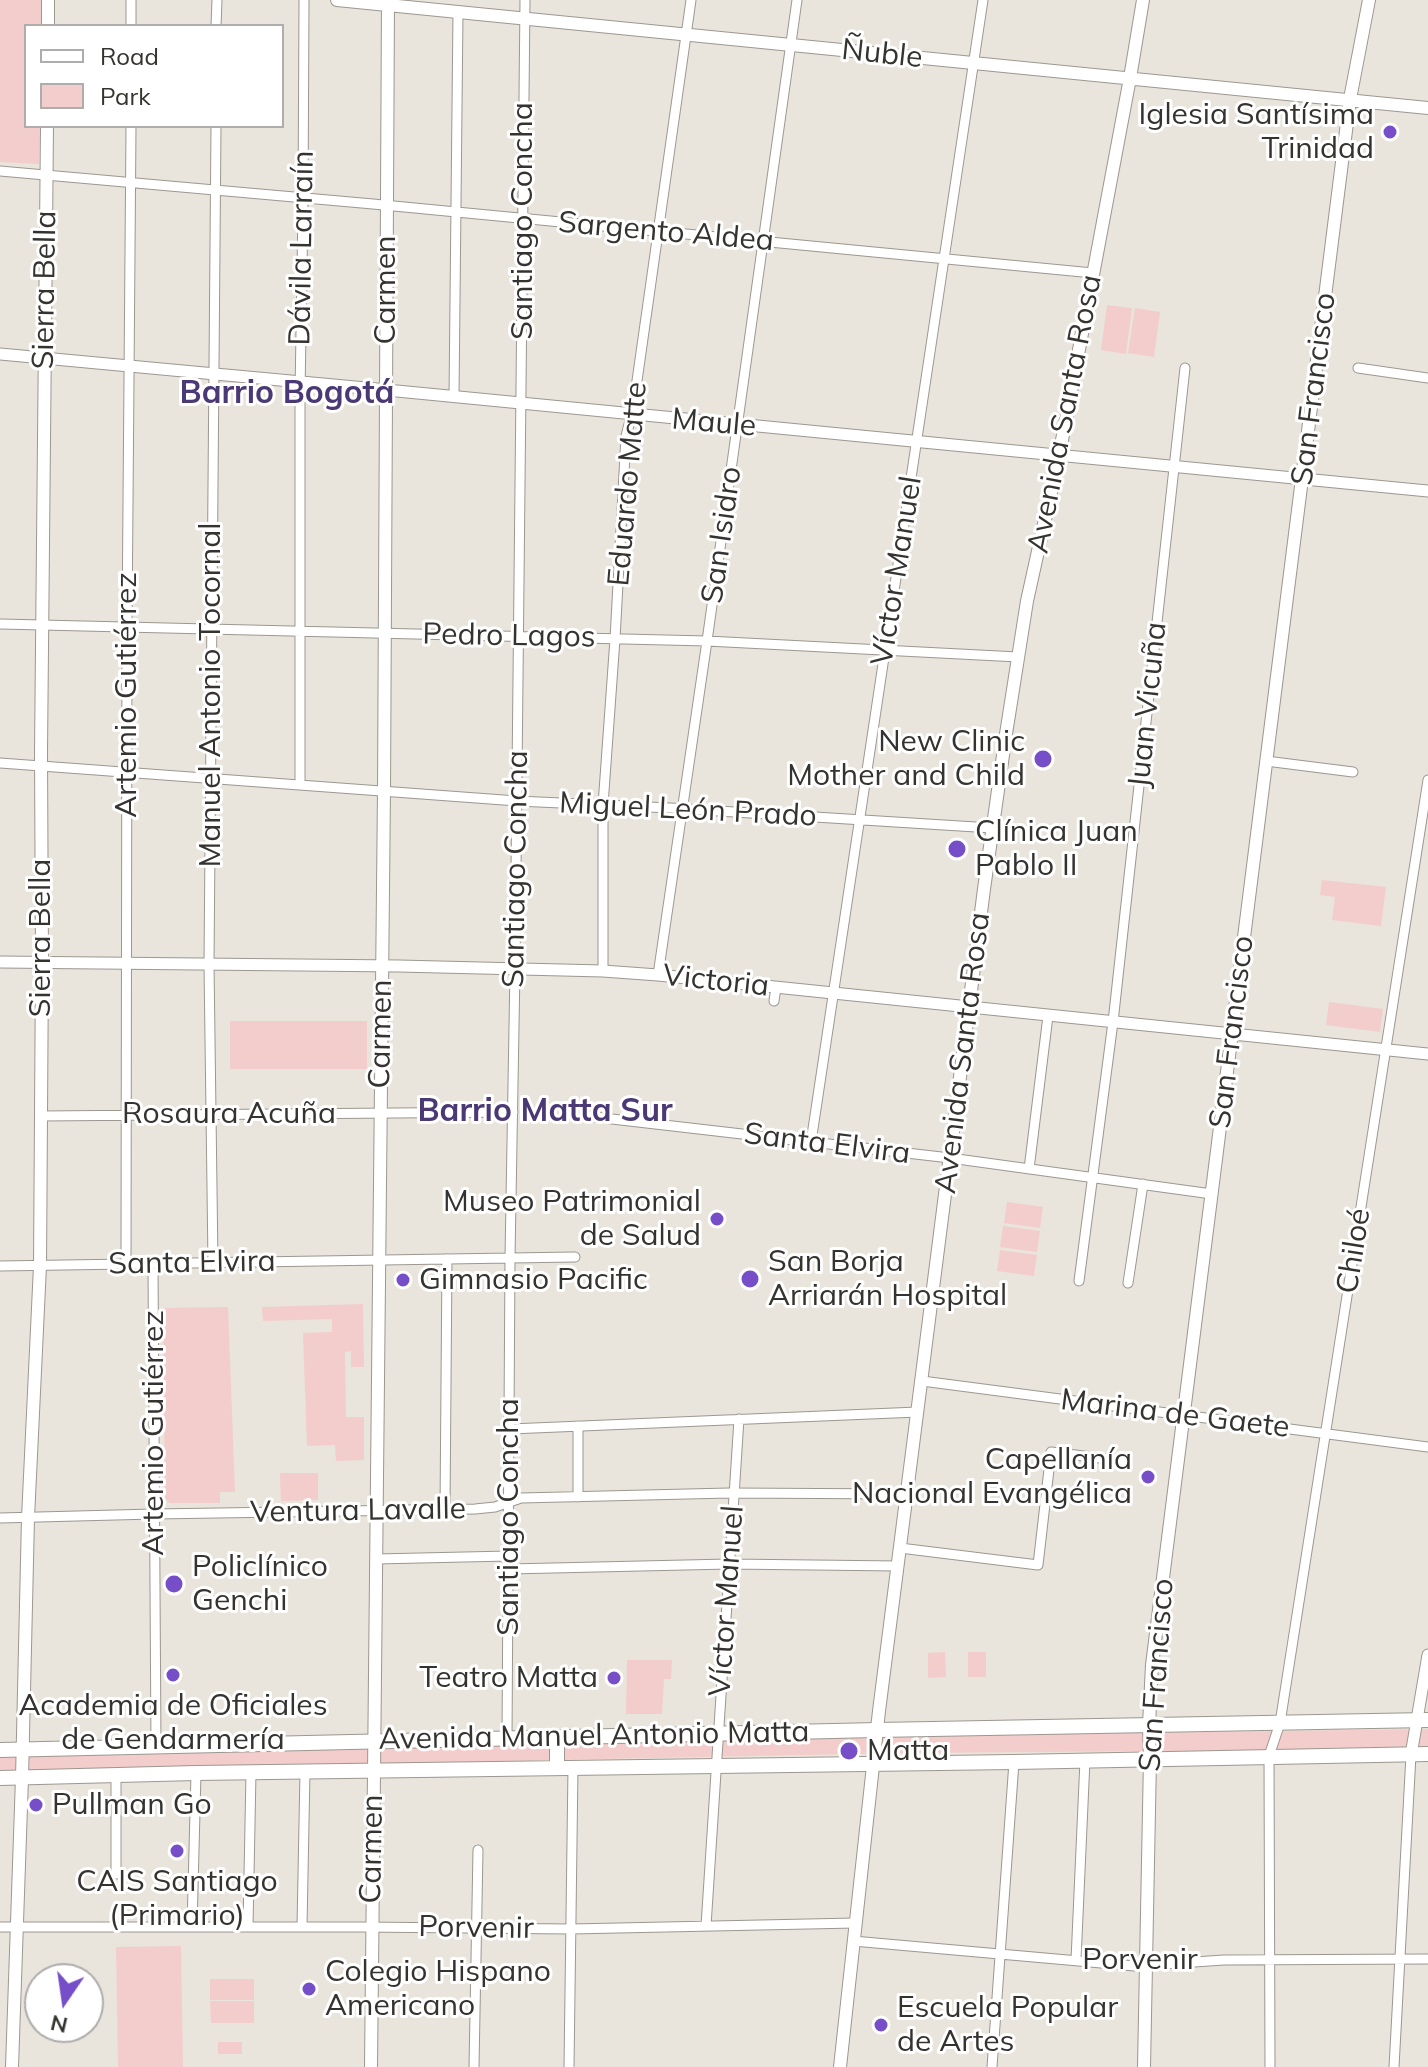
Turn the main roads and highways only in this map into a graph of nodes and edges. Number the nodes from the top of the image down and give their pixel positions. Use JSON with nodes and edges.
{"nodes":[{"id":1,"x":48,"y":0,"type":"edge"},
{"id":2,"x":337,"y":0,"type":"edge"},
{"id":3,"x":1143,"y":0,"type":"edge"},
{"id":4,"x":1369,"y":0,"type":"edge"},
{"id":5,"x":388,"y":2,"type":"edge"},
{"id":6,"x":48,"y":24,"type":"edge"},
{"id":7,"x":1130,"y":78,"type":"junction"},
{"id":8,"x":1350,"y":99,"type":"junction"},
{"id":9,"x":1428,"y":108,"type":"edge"},
{"id":10,"x":47,"y":128,"type":"edge"},
{"id":11,"x":1422,"y":1720,"type":"edge"},
{"id":12,"x":1149,"y":1725,"type":"junction"},
{"id":13,"x":877,"y":1730,"type":"junction"},
{"id":14,"x":557,"y":1737,"type":"junction"},
{"id":15,"x":374,"y":1741,"type":"junction"},
{"id":16,"x":22,"y":1749,"type":"junction"},
{"id":17,"x":0,"y":1750,"type":"edge"},
{"id":18,"x":1428,"y":1754,"type":"edge"},
{"id":19,"x":1150,"y":1759,"type":"junction"},
{"id":20,"x":873,"y":1763,"type":"junction"},
{"id":21,"x":557,"y":1768,"type":"junction"},
{"id":22,"x":373,"y":1770,"type":"junction"},
{"id":23,"x":0,"y":1778,"type":"edge"},
{"id":24,"x":22,"y":1778,"type":"junction"},
{"id":25,"x":12,"y":2067,"type":"edge"},
{"id":26,"x":371,"y":2067,"type":"edge"},
{"id":27,"x":840,"y":2067,"type":"edge"},
{"id":28,"x":1144,"y":2067,"type":"edge"}],
"edges":[{"from":1,"to":6,"type":"main road"},
{"from":2,"to":5,"type":"main road","name":"Ñuble"},
{"from":3,"to":7,"type":"main road","name":"Avenida Santa Rosa"},
{"from":4,"to":8,"type":"main road","name":"San Francisco"},
{"from":5,"to":7,"type":"main road","name":"Ñuble"},
{"from":5,"to":15,"type":"main road","name":"Carmen"},
{"from":7,"to":8,"type":"main road","name":"Ñuble"},
{"from":7,"to":13,"type":"main road","name":"Avenida Santa Rosa"},
{"from":8,"to":9,"type":"main road","name":"Ñuble"},
{"from":8,"to":12,"type":"main road","name":"San Francisco"},
{"from":10,"to":16,"type":"main road","name":"Sierra Bella"},
{"from":11,"to":12,"type":"main road","name":"Avenida Manuel Antonio Matta"},
{"from":12,"to":13,"type":"main road","name":"Avenida Manuel Antonio Matta"},
{"from":12,"to":19,"type":"main road","name":"San Francisco"},
{"from":13,"to":14,"type":"main road","name":"Avenida Manuel Antonio Matta"},
{"from":13,"to":20,"type":"main road","name":"Avenida Santa Rosa"},
{"from":14,"to":15,"type":"main road","name":"Avenida Manuel Antonio Matta"},
{"from":14,"to":21,"type":"main road"},
{"from":15,"to":16,"type":"main road","name":"Avenida Manuel Antonio Matta"},
{"from":15,"to":22,"type":"main road","name":"Carmen"},
{"from":16,"to":17,"type":"main road","name":"Avenida Manuel Antonio Matta"},
{"from":16,"to":24,"type":"main road","name":"Sierra Bella"},
{"from":18,"to":19,"type":"main road","name":"Avenida Manuel Antonio Matta"},
{"from":19,"to":20,"type":"main road","name":"Avenida Manuel Antonio Matta"},
{"from":19,"to":28,"type":"main road","name":"San Francisco"},
{"from":20,"to":21,"type":"main road","name":"Avenida Manuel Antonio Matta"},
{"from":20,"to":27,"type":"main road","name":"Avenida Santa Rosa"},
{"from":21,"to":22,"type":"main road","name":"Avenida Manuel Antonio Matta"},
{"from":22,"to":24,"type":"main road","name":"Avenida Manuel Antonio Matta"},
{"from":22,"to":26,"type":"main road","name":"Carmen"},
{"from":23,"to":24,"type":"main road","name":"Avenida Manuel Antonio Matta"},
{"from":24,"to":25,"type":"main road","name":"Sierra Bella"}]}
